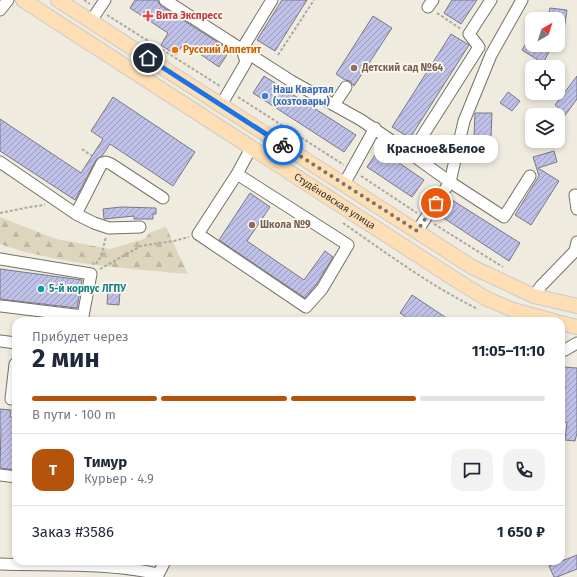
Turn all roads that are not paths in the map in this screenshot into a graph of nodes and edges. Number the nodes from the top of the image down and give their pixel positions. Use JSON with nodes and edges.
{"nodes":[{"id":1,"x":8,"y":0,"type":"edge"},
{"id":2,"x":23,"y":0,"type":"edge"},
{"id":3,"x":58,"y":0,"type":"edge"},
{"id":4,"x":165,"y":0,"type":"edge"},
{"id":5,"x":272,"y":0,"type":"edge"},
{"id":6,"x":491,"y":0,"type":"edge"},
{"id":7,"x":522,"y":0,"type":"edge"},
{"id":8,"x":0,"y":10,"type":"edge"},
{"id":9,"x":98,"y":10,"type":"edge"},
{"id":10,"x":479,"y":47,"type":"junction"},
{"id":11,"x":242,"y":49,"type":"junction"},
{"id":12,"x":491,"y":55,"type":"junction"},
{"id":13,"x":346,"y":87,"type":"dead end"},
{"id":14,"x":221,"y":105,"type":"junction"},
{"id":15,"x":334,"y":105,"type":"junction"},
{"id":16,"x":374,"y":128,"type":"junction"},
{"id":17,"x":251,"y":148,"type":"junction"},
{"id":18,"x":411,"y":154,"type":"junction"},
{"id":19,"x":0,"y":162,"type":"edge"},
{"id":20,"x":237,"y":174,"type":"junction"},
{"id":21,"x":530,"y":176,"type":"dead end"},
{"id":22,"x":450,"y":182,"type":"junction"},
{"id":23,"x":344,"y":184,"type":"junction"},
{"id":24,"x":575,"y":195,"type":"dead end"},
{"id":25,"x":162,"y":198,"type":"dead end"},
{"id":26,"x":577,"y":209,"type":"edge"},
{"id":27,"x":76,"y":214,"type":"junction"},
{"id":28,"x":140,"y":227,"type":"dead end"},
{"id":29,"x":417,"y":231,"type":"junction"},
{"id":30,"x":577,"y":242,"type":"edge"},
{"id":31,"x":0,"y":259,"type":"edge"},
{"id":32,"x":534,"y":296,"type":"junction"},
{"id":33,"x":1,"y":306,"type":"dead end"},
{"id":34,"x":577,"y":306,"type":"edge"},
{"id":35,"x":70,"y":317,"type":"edge"},
{"id":36,"x":83,"y":317,"type":"edge"},
{"id":37,"x":539,"y":317,"type":"edge"},
{"id":38,"x":565,"y":324,"type":"edge"},
{"id":39,"x":577,"y":327,"type":"edge"},
{"id":40,"x":0,"y":341,"type":"edge"},
{"id":41,"x":12,"y":342,"type":"edge"},
{"id":42,"x":577,"y":344,"type":"edge"},
{"id":43,"x":565,"y":350,"type":"edge"},
{"id":44,"x":12,"y":390,"type":"edge"},
{"id":45,"x":11,"y":399,"type":"dead end"},
{"id":46,"x":0,"y":475,"type":"edge"},
{"id":47,"x":12,"y":476,"type":"edge"},
{"id":48,"x":0,"y":564,"type":"edge"},
{"id":49,"x":12,"y":564,"type":"edge"},
{"id":50,"x":52,"y":565,"type":"edge"},
{"id":51,"x":163,"y":565,"type":"edge"},
{"id":52,"x":157,"y":576,"type":"edge"}],
"edges":[{"from":1,"to":8,"type":"street"},
{"from":2,"to":17,"type":"main road","name":"Студёновская улица"},
{"from":3,"to":9,"type":"main road","name":"Студёновская улица"},
{"from":4,"to":11,"type":"street"},
{"from":5,"to":11,"type":"street"},
{"from":6,"to":10,"type":"street"},
{"from":7,"to":12,"type":"street"},
{"from":9,"to":14,"type":"main road","name":"Студёновская улица"},
{"from":10,"to":12,"type":"street"},
{"from":10,"to":18,"type":"street"},
{"from":11,"to":14,"type":"street"},
{"from":11,"to":15,"type":"street"},
{"from":12,"to":22,"type":"street"},
{"from":13,"to":15,"type":"street"},
{"from":14,"to":23,"type":"main road","name":"Студёновская улица"},
{"from":15,"to":16,"type":"street"},
{"from":16,"to":18,"type":"street"},
{"from":16,"to":23,"type":"street"},
{"from":17,"to":20,"type":"street"},
{"from":17,"to":37,"type":"main road","name":"Студёновская улица"},
{"from":18,"to":22,"type":"street"},
{"from":19,"to":27,"type":"street"},
{"from":20,"to":20,"type":"street"},
{"from":21,"to":22,"type":"street"},
{"from":22,"to":29,"type":"street"},
{"from":23,"to":29,"type":"main road","name":"Студёновская улица"},
{"from":24,"to":26,"type":"street"},
{"from":25,"to":27,"type":"street"},
{"from":27,"to":28,"type":"street"},
{"from":29,"to":32,"type":"main road","name":"Студёновская улица"},
{"from":30,"to":32,"type":"street"},
{"from":31,"to":36,"type":"street"},
{"from":32,"to":34,"type":"main road","name":"Студёновская улица"},
{"from":33,"to":35,"type":"street"},
{"from":38,"to":39,"type":"main road"},
{"from":40,"to":41,"type":"street"},
{"from":42,"to":43,"type":"street"},
{"from":44,"to":45,"type":"street"},
{"from":46,"to":47,"type":"street"},
{"from":48,"to":49,"type":"street"},
{"from":50,"to":52,"type":"street"},
{"from":51,"to":52,"type":"street"}]}
